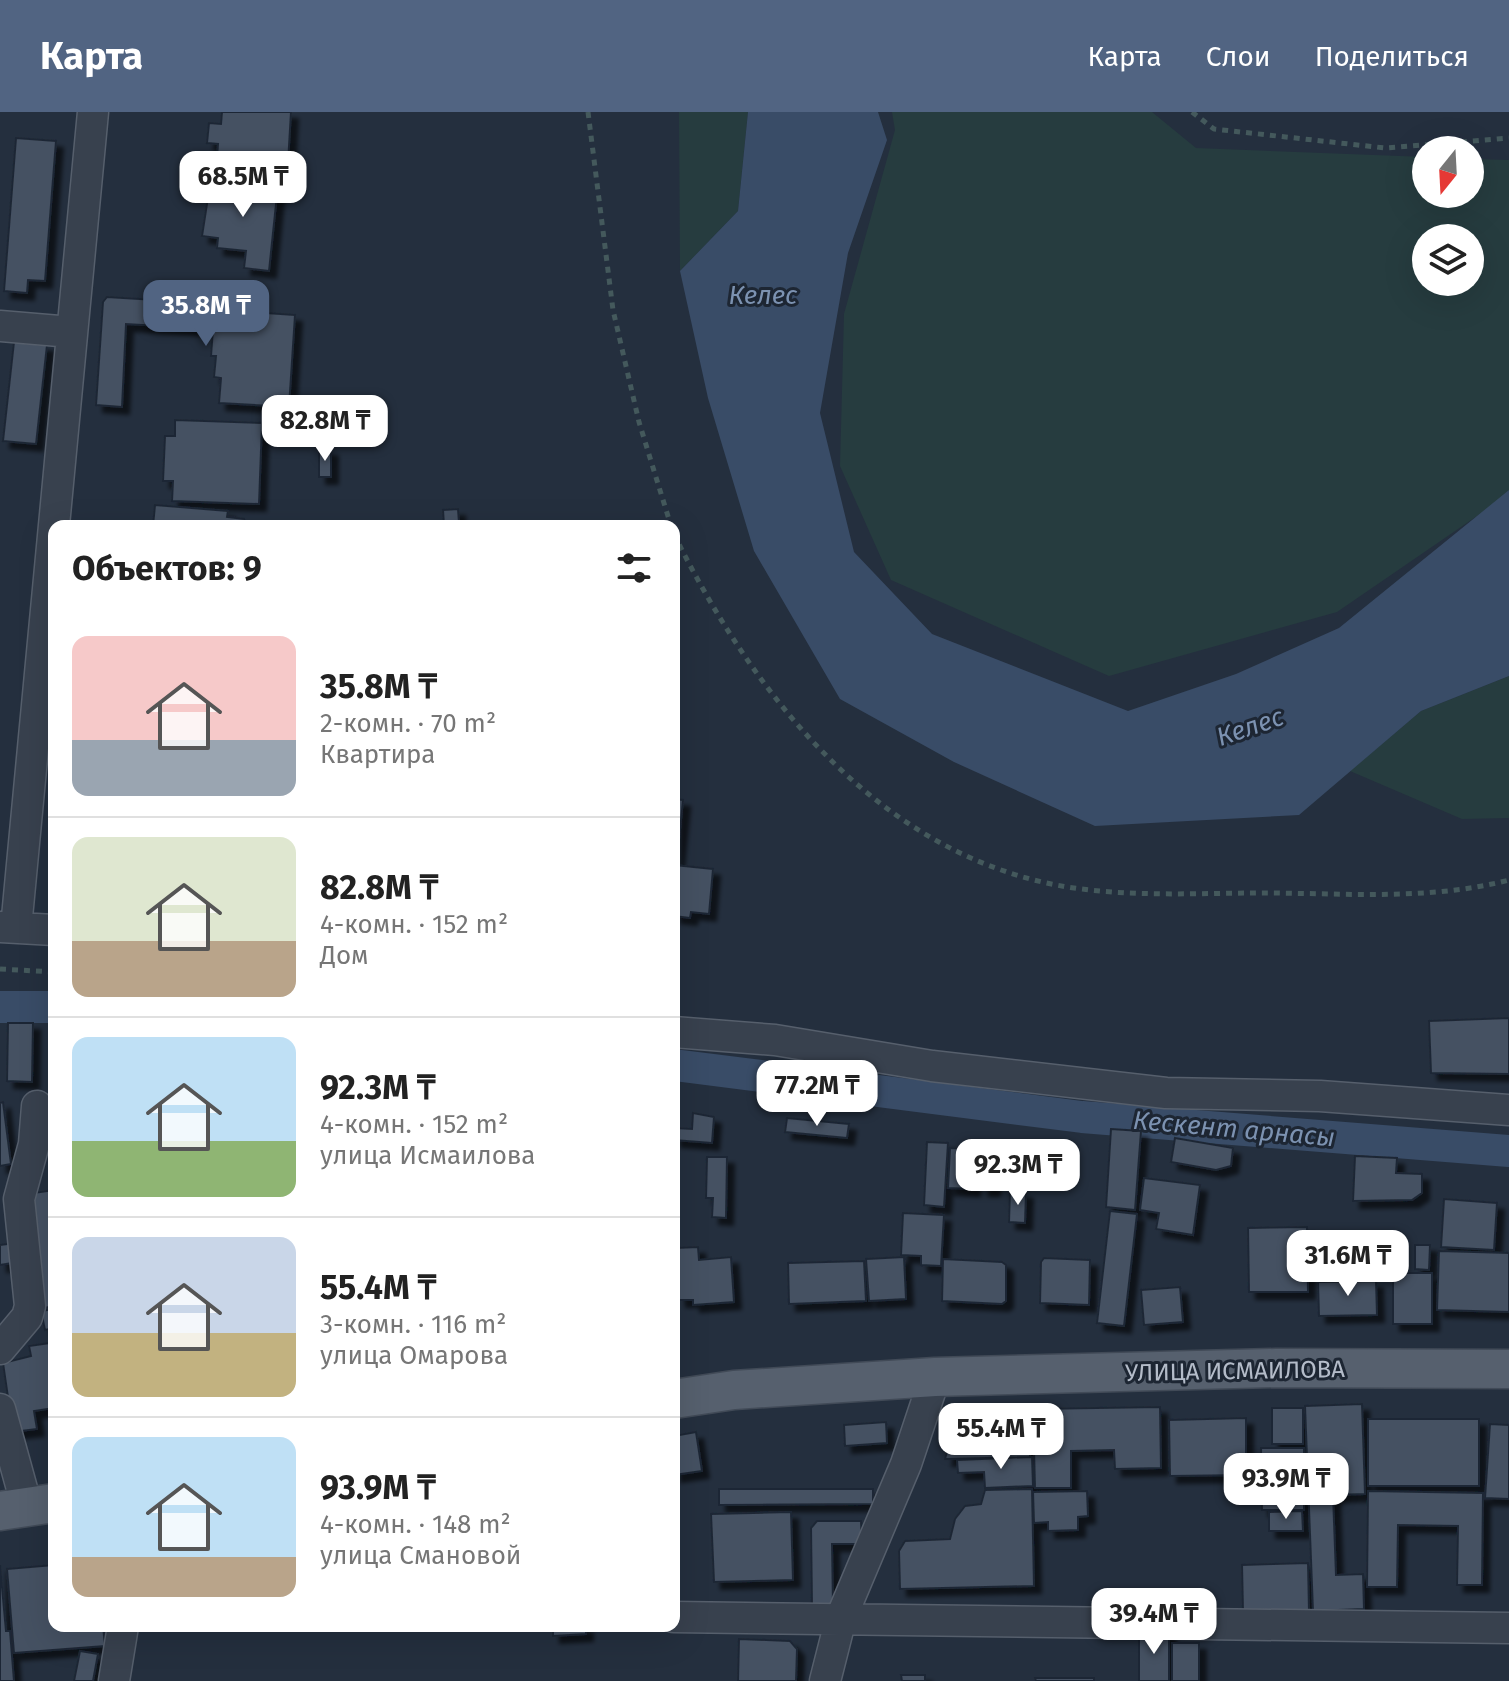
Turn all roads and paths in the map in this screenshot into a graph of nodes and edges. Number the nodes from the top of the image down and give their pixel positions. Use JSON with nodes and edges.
{"nodes":[{"id":1,"x":93,"y":112,"type":"edge"},
{"id":2,"x":588,"y":112,"type":"edge"},
{"id":3,"x":1192,"y":112,"type":"edge"},
{"id":4,"x":1509,"y":138,"type":"edge"},
{"id":5,"x":0,"y":326,"type":"edge"},
{"id":6,"x":71,"y":332,"type":"junction"},
{"id":7,"x":51,"y":520,"type":"edge"},
{"id":8,"x":669,"y":520,"type":"edge"},
{"id":9,"x":680,"y":546,"type":"edge"},
{"id":10,"x":48,"y":550,"type":"edge"},
{"id":11,"x":1509,"y":880,"type":"edge"},
{"id":12,"x":8,"y":928,"type":"edge"},
{"id":13,"x":48,"y":930,"type":"edge"},
{"id":14,"x":0,"y":969,"type":"edge"},
{"id":15,"x":48,"y":972,"type":"edge"},
{"id":16,"x":680,"y":1032,"type":"edge"},
{"id":17,"x":37,"y":1106,"type":"dead end"},
{"id":18,"x":1509,"y":1110,"type":"edge"},
{"id":19,"x":0,"y":1349,"type":"edge"},
{"id":20,"x":1509,"y":1369,"type":"edge"},
{"id":21,"x":935,"y":1377,"type":"junction"},
{"id":22,"x":680,"y":1398,"type":"edge"},
{"id":23,"x":0,"y":1409,"type":"edge"},
{"id":24,"x":27,"y":1507,"type":"edge"},
{"id":25,"x":680,"y":1617,"type":"edge"},
{"id":26,"x":841,"y":1618,"type":"junction"},
{"id":27,"x":1509,"y":1628,"type":"edge"},
{"id":28,"x":122,"y":1632,"type":"edge"},
{"id":29,"x":114,"y":1681,"type":"edge"},
{"id":30,"x":825,"y":1681,"type":"edge"}],
"edges":[{"from":1,"to":6,"type":"street"},
{"from":2,"to":8,"type":"path"},
{"from":3,"to":4,"type":"path"},
{"from":5,"to":6,"type":"street"},
{"from":6,"to":7,"type":"street"},
{"from":9,"to":11,"type":"path"},
{"from":10,"to":12,"type":"street"},
{"from":12,"to":13,"type":"street"},
{"from":14,"to":15,"type":"path"},
{"from":16,"to":18,"type":"street"},
{"from":17,"to":19,"type":"street"},
{"from":20,"to":21,"type":"main road","name":"УЛИЦА ИСМАИЛОВА"},
{"from":21,"to":22,"type":"main road","name":"УЛИЦА ИСМАИЛОВА"},
{"from":21,"to":26,"type":"street"},
{"from":23,"to":24,"type":"street"},
{"from":25,"to":26,"type":"street"},
{"from":26,"to":27,"type":"street"},
{"from":26,"to":30,"type":"street"},
{"from":28,"to":29,"type":"street"}]}
